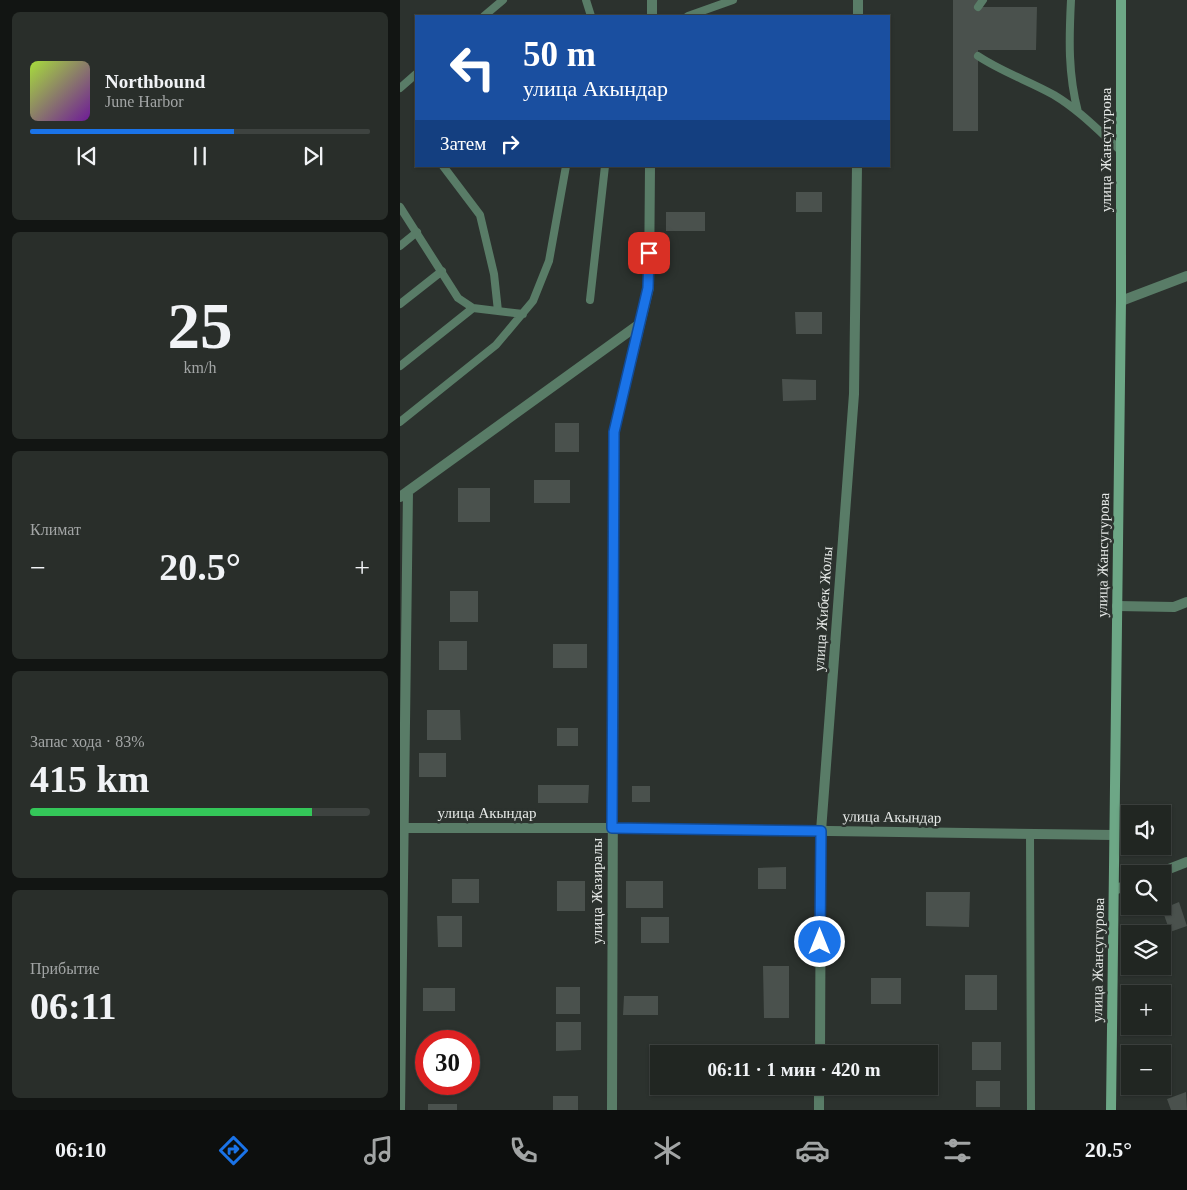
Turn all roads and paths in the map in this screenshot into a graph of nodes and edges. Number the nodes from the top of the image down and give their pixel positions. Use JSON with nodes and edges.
{"nodes":[{"id":1,"x":503,"y":0,"type":"edge"},
{"id":2,"x":586,"y":0,"type":"edge"},
{"id":3,"x":652,"y":0,"type":"edge"},
{"id":4,"x":733,"y":0,"type":"edge"},
{"id":5,"x":858,"y":0,"type":"edge"},
{"id":6,"x":1071,"y":0,"type":"edge"},
{"id":7,"x":1121,"y":0,"type":"edge"},
{"id":8,"x":485,"y":15,"type":"edge"},
{"id":9,"x":591,"y":15,"type":"edge"},
{"id":10,"x":652,"y":15,"type":"edge"},
{"id":11,"x":691,"y":15,"type":"edge"},
{"id":12,"x":858,"y":15,"type":"edge"},
{"id":13,"x":978,"y":56,"type":"dead end"},
{"id":14,"x":415,"y":75,"type":"edge"},
{"id":15,"x":400,"y":88,"type":"edge"},
{"id":16,"x":1078,"y":112,"type":"junction"},
{"id":17,"x":1120,"y":150,"type":"junction"},
{"id":18,"x":444,"y":167,"type":"edge"},
{"id":19,"x":566,"y":167,"type":"edge"},
{"id":20,"x":605,"y":167,"type":"edge"},
{"id":21,"x":650,"y":167,"type":"edge"},
{"id":22,"x":857,"y":167,"type":"edge"},
{"id":23,"x":400,"y":207,"type":"edge"},
{"id":24,"x":417,"y":232,"type":"junction"},
{"id":25,"x":400,"y":246,"type":"edge"},
{"id":26,"x":442,"y":271,"type":"junction"},
{"id":27,"x":1187,"y":276,"type":"edge"},
{"id":28,"x":590,"y":300,"type":"dead end"},
{"id":29,"x":1121,"y":301,"type":"junction"},
{"id":30,"x":400,"y":304,"type":"edge"},
{"id":31,"x":473,"y":308,"type":"junction"},
{"id":32,"x":498,"y":311,"type":"junction"},
{"id":33,"x":523,"y":314,"type":"junction"},
{"id":34,"x":638,"y":324,"type":"junction"},
{"id":35,"x":400,"y":366,"type":"edge"},
{"id":36,"x":400,"y":422,"type":"edge"},
{"id":37,"x":404,"y":494,"type":"edge"},
{"id":38,"x":1187,"y":602,"type":"edge"},
{"id":39,"x":1117,"y":606,"type":"junction"},
{"id":40,"x":402,"y":828,"type":"edge"},
{"id":41,"x":612,"y":828,"type":"junction"},
{"id":42,"x":821,"y":831,"type":"junction"},
{"id":43,"x":1030,"y":834,"type":"junction"},
{"id":44,"x":1114,"y":835,"type":"junction"},
{"id":45,"x":1187,"y":862,"type":"edge"},
{"id":46,"x":1171,"y":868,"type":"edge"},
{"id":47,"x":1121,"y":887,"type":"edge"},
{"id":48,"x":1114,"y":890,"type":"junction"},
{"id":49,"x":820,"y":1045,"type":"edge"},
{"id":50,"x":819,"y":1095,"type":"edge"},
{"id":51,"x":400,"y":1110,"type":"edge"},
{"id":52,"x":612,"y":1110,"type":"edge"},
{"id":53,"x":819,"y":1110,"type":"edge"},
{"id":54,"x":1031,"y":1110,"type":"edge"},
{"id":55,"x":1111,"y":1110,"type":"edge"}],
"edges":[{"from":1,"to":8,"type":"lane"},
{"from":2,"to":9,"type":"lane"},
{"from":3,"to":10,"type":"street"},
{"from":4,"to":11,"type":"lane"},
{"from":5,"to":12,"type":"street"},
{"from":6,"to":16,"type":"lane"},
{"from":7,"to":17,"type":"main road","name":"улица Жансугурова"},
{"from":13,"to":16,"type":"lane"},
{"from":14,"to":15,"type":"lane"},
{"from":16,"to":17,"type":"lane"},
{"from":17,"to":29,"type":"main road","name":"улица Жансугурова"},
{"from":18,"to":32,"type":"lane"},
{"from":19,"to":33,"type":"lane"},
{"from":20,"to":28,"type":"lane"},
{"from":21,"to":34,"type":"street","name":"улица Жазиралы"},
{"from":22,"to":42,"type":"street","name":"улица Жибек Жолы"},
{"from":23,"to":24,"type":"lane"},
{"from":24,"to":25,"type":"lane"},
{"from":24,"to":26,"type":"lane"},
{"from":26,"to":30,"type":"lane"},
{"from":26,"to":31,"type":"lane"},
{"from":27,"to":29,"type":"street"},
{"from":29,"to":39,"type":"main road","name":"улица Жансугурова"},
{"from":31,"to":32,"type":"lane"},
{"from":31,"to":35,"type":"lane"},
{"from":32,"to":33,"type":"lane"},
{"from":33,"to":36,"type":"lane"},
{"from":34,"to":37,"type":"street"},
{"from":34,"to":41,"type":"street","name":"улица Жазиралы"},
{"from":37,"to":40,"type":"street"},
{"from":38,"to":39,"type":"street"},
{"from":39,"to":44,"type":"main road","name":"улица Жансугурова"},
{"from":40,"to":41,"type":"street","name":"улица Акындар"},
{"from":40,"to":51,"type":"street"},
{"from":41,"to":42,"type":"street","name":"улица Акындар"},
{"from":41,"to":52,"type":"street","name":"улица Жазиралы"},
{"from":42,"to":43,"type":"street","name":"улица Акындар"},
{"from":42,"to":49,"type":"street","name":"улица Жибек Жолы"},
{"from":43,"to":44,"type":"street","name":"улица Акындар"},
{"from":43,"to":54,"type":"lane"},
{"from":44,"to":48,"type":"main road","name":"улица Жансугурова"},
{"from":45,"to":46,"type":"street"},
{"from":47,"to":48,"type":"street"},
{"from":48,"to":55,"type":"main road","name":"улица Жансугурова"},
{"from":50,"to":53,"type":"street"}]}
